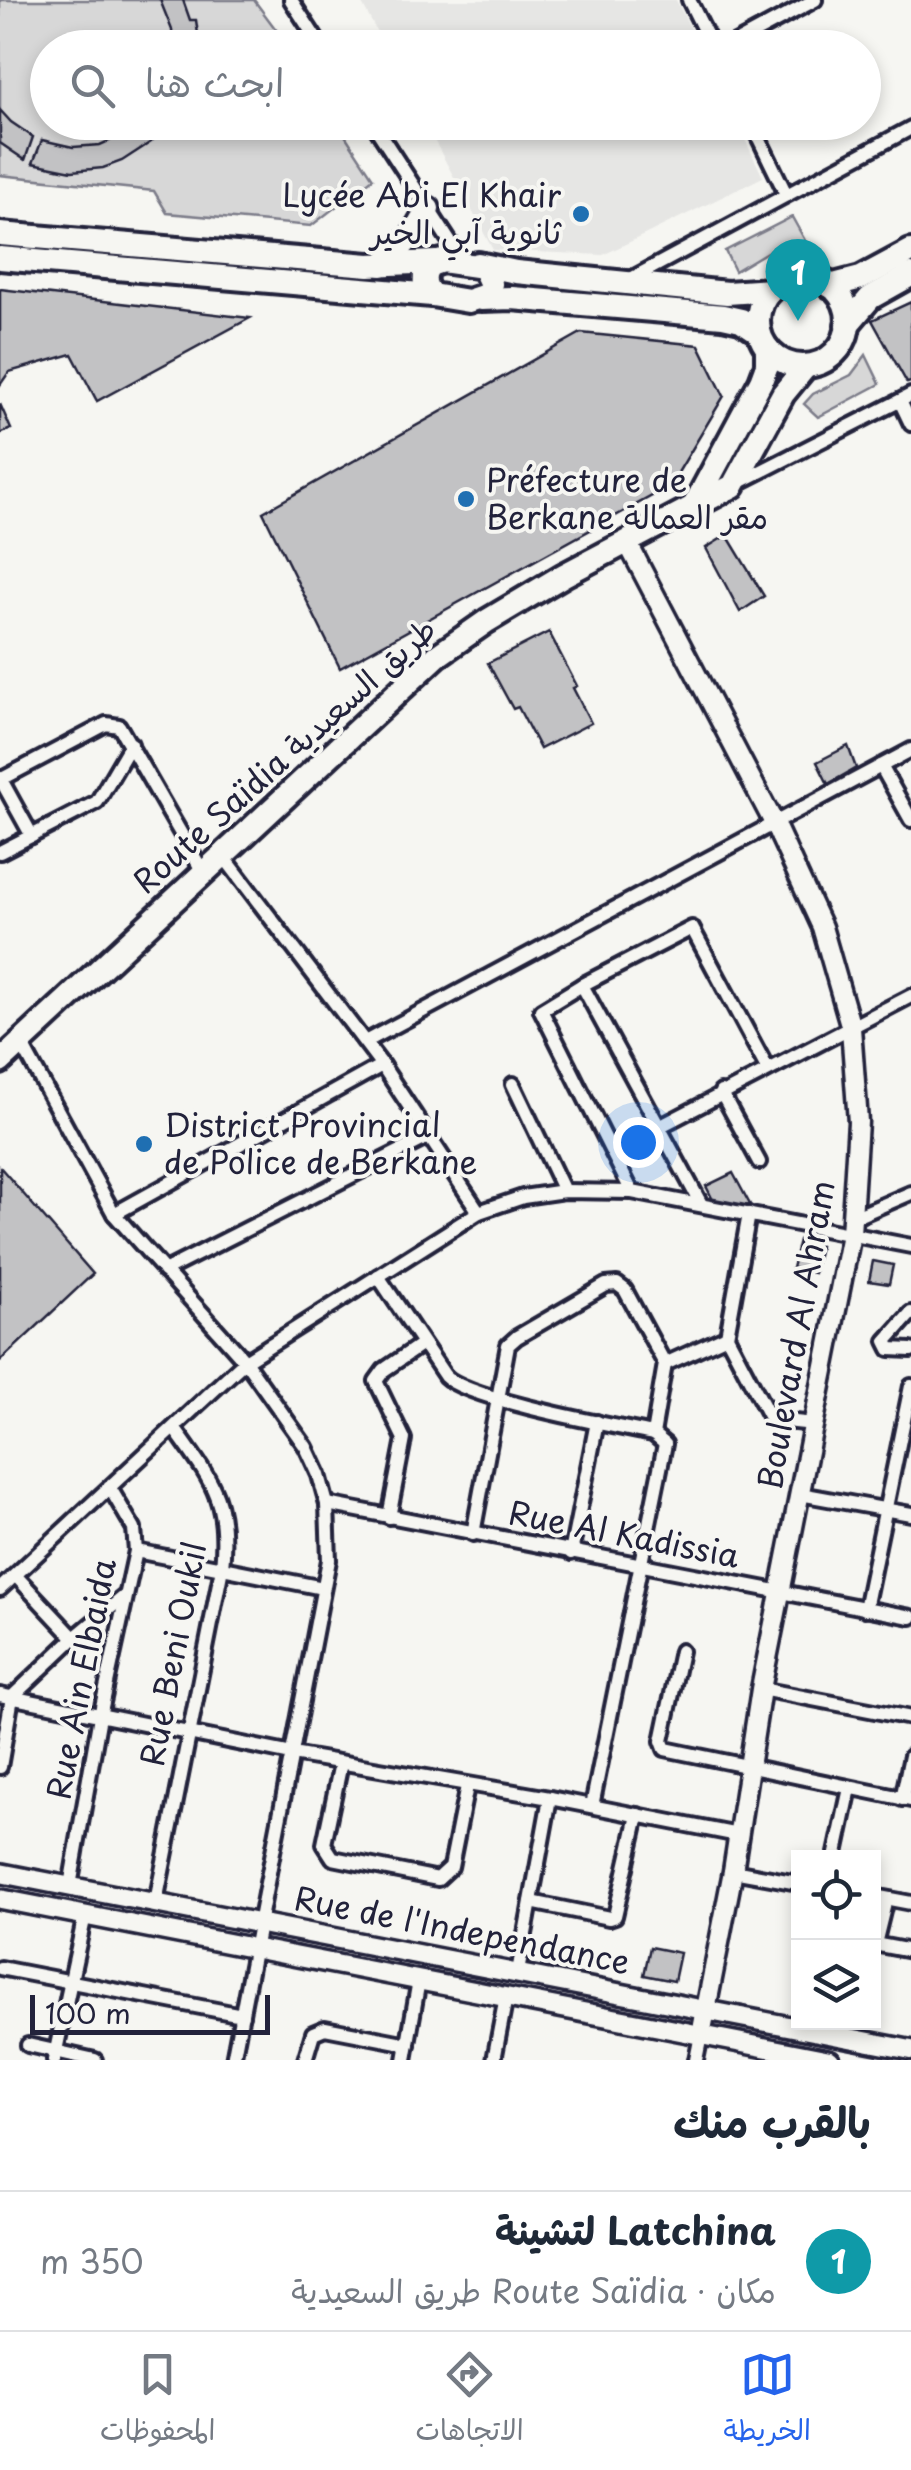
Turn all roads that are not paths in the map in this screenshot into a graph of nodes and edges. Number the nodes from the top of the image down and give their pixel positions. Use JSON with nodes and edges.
{"nodes":[{"id":1,"x":291,"y":0,"type":"edge"},
{"id":2,"x":689,"y":0,"type":"edge"},
{"id":3,"x":815,"y":0,"type":"edge"},
{"id":4,"x":310,"y":30,"type":"edge"},
{"id":5,"x":704,"y":30,"type":"edge"},
{"id":6,"x":759,"y":30,"type":"edge"},
{"id":7,"x":911,"y":128,"type":"edge"},
{"id":8,"x":384,"y":140,"type":"edge"},
{"id":9,"x":760,"y":140,"type":"edge"},
{"id":10,"x":786,"y":194,"type":"junction"},
{"id":11,"x":428,"y":209,"type":"junction"},
{"id":12,"x":0,"y":234,"type":"edge"},
{"id":13,"x":911,"y":251,"type":"edge"},
{"id":14,"x":0,"y":258,"type":"edge"},
{"id":15,"x":436,"y":262,"type":"junction"},
{"id":16,"x":471,"y":263,"type":"junction"},
{"id":17,"x":382,"y":265,"type":"junction"},
{"id":18,"x":911,"y":276,"type":"edge"},
{"id":19,"x":626,"y":282,"type":"junction"},
{"id":20,"x":830,"y":286,"type":"junction"},
{"id":21,"x":771,"y":290,"type":"junction"},
{"id":22,"x":432,"y":295,"type":"junction"},
{"id":23,"x":480,"y":299,"type":"junction"},
{"id":24,"x":848,"y":324,"type":"junction"},
{"id":25,"x":763,"y":340,"type":"junction"},
{"id":26,"x":806,"y":366,"type":"junction"},
{"id":27,"x":906,"y":398,"type":"edge"},
{"id":28,"x":911,"y":424,"type":"edge"},
{"id":29,"x":733,"y":486,"type":"junction"},
{"id":30,"x":694,"y":506,"type":"junction"},
{"id":31,"x":627,"y":542,"type":"junction"},
{"id":32,"x":131,"y":744,"type":"junction"},
{"id":33,"x":911,"y":750,"type":"edge"},
{"id":34,"x":882,"y":766,"type":"junction"},
{"id":35,"x":0,"y":779,"type":"edge"},
{"id":36,"x":910,"y":814,"type":"edge"},
{"id":37,"x":774,"y":823,"type":"junction"},
{"id":38,"x":32,"y":836,"type":"junction"},
{"id":39,"x":0,"y":852,"type":"edge"},
{"id":40,"x":222,"y":854,"type":"junction"},
{"id":41,"x":203,"y":872,"type":"junction"},
{"id":42,"x":582,"y":985,"type":"junction"},
{"id":43,"x":911,"y":996,"type":"edge"},
{"id":44,"x":851,"y":1028,"type":"junction"},
{"id":45,"x":365,"y":1042,"type":"junction"},
{"id":46,"x":21,"y":1043,"type":"junction"},
{"id":47,"x":0,"y":1062,"type":"edge"},
{"id":48,"x":382,"y":1064,"type":"junction"},
{"id":49,"x":767,"y":1068,"type":"junction"},
{"id":50,"x":513,"y":1084,"type":"dead end"},
{"id":51,"x":721,"y":1092,"type":"junction"},
{"id":52,"x":659,"y":1127,"type":"junction"},
{"id":53,"x":428,"y":1138,"type":"junction"},
{"id":54,"x":760,"y":1162,"type":"dead end"},
{"id":55,"x":564,"y":1191,"type":"junction"},
{"id":56,"x":632,"y":1192,"type":"junction"},
{"id":57,"x":911,"y":1194,"type":"edge"},
{"id":58,"x":701,"y":1204,"type":"junction"},
{"id":59,"x":479,"y":1212,"type":"junction"},
{"id":60,"x":114,"y":1214,"type":"junction"},
{"id":61,"x":749,"y":1214,"type":"junction"},
{"id":62,"x":852,"y":1226,"type":"junction"},
{"id":63,"x":911,"y":1246,"type":"edge"},
{"id":64,"x":164,"y":1271,"type":"junction"},
{"id":65,"x":378,"y":1276,"type":"junction"},
{"id":66,"x":911,"y":1313,"type":"edge"},
{"id":67,"x":727,"y":1336,"type":"junction"},
{"id":68,"x":422,"y":1344,"type":"junction"},
{"id":69,"x":911,"y":1350,"type":"edge"},
{"id":70,"x":244,"y":1361,"type":"junction"},
{"id":71,"x":666,"y":1364,"type":"junction"},
{"id":72,"x":911,"y":1386,"type":"edge"},
{"id":73,"x":498,"y":1398,"type":"junction"},
{"id":74,"x":597,"y":1422,"type":"junction"},
{"id":75,"x":814,"y":1424,"type":"junction"},
{"id":76,"x":174,"y":1428,"type":"junction"},
{"id":77,"x":653,"y":1434,"type":"junction"},
{"id":78,"x":110,"y":1488,"type":"junction"},
{"id":79,"x":800,"y":1494,"type":"junction"},
{"id":80,"x":327,"y":1504,"type":"junction"},
{"id":81,"x":885,"y":1509,"type":"junction"},
{"id":82,"x":911,"y":1514,"type":"edge"},
{"id":83,"x":389,"y":1517,"type":"junction"},
{"id":84,"x":473,"y":1534,"type":"junction"},
{"id":85,"x":136,"y":1551,"type":"junction"},
{"id":86,"x":571,"y":1552,"type":"junction"},
{"id":87,"x":642,"y":1566,"type":"junction"},
{"id":88,"x":222,"y":1568,"type":"junction"},
{"id":89,"x":16,"y":1576,"type":"junction"},
{"id":90,"x":323,"y":1588,"type":"junction"},
{"id":91,"x":0,"y":1589,"type":"edge"},
{"id":92,"x":781,"y":1593,"type":"junction"},
{"id":93,"x":126,"y":1595,"type":"junction"},
{"id":94,"x":866,"y":1609,"type":"junction"},
{"id":95,"x":911,"y":1618,"type":"edge"},
{"id":96,"x":74,"y":1638,"type":"junction"},
{"id":97,"x":681,"y":1652,"type":"dead end"},
{"id":98,"x":761,"y":1689,"type":"junction"},
{"id":99,"x":6,"y":1696,"type":"edge"},
{"id":100,"x":100,"y":1716,"type":"junction"},
{"id":101,"x":911,"y":1718,"type":"edge"},
{"id":102,"x":187,"y":1734,"type":"junction"},
{"id":103,"x":292,"y":1754,"type":"junction"},
{"id":104,"x":911,"y":1756,"type":"edge"},
{"id":105,"x":341,"y":1763,"type":"junction"},
{"id":106,"x":0,"y":1767,"type":"edge"},
{"id":107,"x":747,"y":1768,"type":"junction"},
{"id":108,"x":468,"y":1786,"type":"junction"},
{"id":109,"x":850,"y":1788,"type":"junction"},
{"id":110,"x":550,"y":1798,"type":"junction"},
{"id":111,"x":907,"y":1799,"type":"edge"},
{"id":112,"x":592,"y":1806,"type":"junction"},
{"id":113,"x":638,"y":1815,"type":"junction"},
{"id":114,"x":738,"y":1835,"type":"junction"},
{"id":115,"x":838,"y":1850,"type":"edge"},
{"id":116,"x":733,"y":1871,"type":"junction"},
{"id":117,"x":0,"y":1873,"type":"edge"},
{"id":118,"x":791,"y":1882,"type":"edge"},
{"id":119,"x":70,"y":1886,"type":"junction"},
{"id":120,"x":881,"y":1898,"type":"edge"},
{"id":121,"x":0,"y":1899,"type":"edge"},
{"id":122,"x":156,"y":1902,"type":"junction"},
{"id":123,"x":531,"y":1902,"type":"junction"},
{"id":124,"x":911,"y":1903,"type":"edge"},
{"id":125,"x":85,"y":1915,"type":"junction"},
{"id":126,"x":260,"y":1922,"type":"junction"},
{"id":127,"x":881,"y":1945,"type":"edge"},
{"id":128,"x":255,"y":1948,"type":"junction"},
{"id":129,"x":911,"y":1951,"type":"edge"},
{"id":130,"x":0,"y":1968,"type":"edge"},
{"id":131,"x":518,"y":1972,"type":"junction"},
{"id":132,"x":419,"y":1980,"type":"junction"},
{"id":133,"x":71,"y":1981,"type":"junction"},
{"id":134,"x":506,"y":1997,"type":"junction"},
{"id":135,"x":706,"y":2010,"type":"junction"},
{"id":136,"x":242,"y":2014,"type":"junction"},
{"id":137,"x":701,"y":2035,"type":"junction"},
{"id":138,"x":408,"y":2044,"type":"junction"},
{"id":139,"x":28,"y":2045,"type":"dead end"},
{"id":140,"x":911,"y":2050,"type":"edge"},
{"id":141,"x":55,"y":2056,"type":"edge"},
{"id":142,"x":95,"y":2060,"type":"edge"},
{"id":143,"x":234,"y":2060,"type":"edge"},
{"id":144,"x":306,"y":2060,"type":"edge"},
{"id":145,"x":405,"y":2060,"type":"edge"},
{"id":146,"x":494,"y":2060,"type":"edge"},
{"id":147,"x":696,"y":2060,"type":"edge"},
{"id":148,"x":830,"y":2060,"type":"edge"}],
"edges":[{"from":1,"to":4,"type":"street"},
{"from":2,"to":5,"type":"street"},
{"from":3,"to":6,"type":"street"},
{"from":7,"to":10,"type":"street"},
{"from":8,"to":11,"type":"street"},
{"from":9,"to":10,"type":"street"},
{"from":10,"to":19,"type":"street"},
{"from":11,"to":16,"type":"street"},
{"from":11,"to":17,"type":"highway"},
{"from":12,"to":17,"type":"highway"},
{"from":13,"to":20,"type":"highway"},
{"from":14,"to":22,"type":"highway"},
{"from":15,"to":16,"type":"highway"},
{"from":15,"to":17,"type":"highway"},
{"from":15,"to":22,"type":"highway"},
{"from":16,"to":19,"type":"highway"},
{"from":16,"to":23,"type":"highway"},
{"from":18,"to":24,"type":"highway"},
{"from":19,"to":21,"type":"highway"},
{"from":20,"to":21,"type":"highway"},
{"from":20,"to":24,"type":"highway"},
{"from":21,"to":25,"type":"highway"},
{"from":22,"to":23,"type":"highway"},
{"from":23,"to":25,"type":"highway"},
{"from":24,"to":26,"type":"highway"},
{"from":25,"to":26,"type":"highway"},
{"from":25,"to":30,"type":"highway"},
{"from":26,"to":29,"type":"highway"},
{"from":27,"to":28,"type":"street"},
{"from":27,"to":29,"type":"street"},
{"from":29,"to":30,"type":"highway","name":"Route Saïdia طريق السعيدية"},
{"from":30,"to":31,"type":"highway","name":"Route Saïdia طريق السعيدية"},
{"from":31,"to":37,"type":"main road","name":"Boulevard Al Ahram"},
{"from":31,"to":40,"type":"highway","name":"Route Saïdia طريق السعيدية"},
{"from":32,"to":35,"type":"street"},
{"from":32,"to":38,"type":"street"},
{"from":32,"to":41,"type":"street"},
{"from":33,"to":34,"type":"street"},
{"from":34,"to":36,"type":"street"},
{"from":34,"to":37,"type":"street"},
{"from":35,"to":38,"type":"street"},
{"from":37,"to":44,"type":"main road","name":"Boulevard Al Ahram"},
{"from":37,"to":45,"type":"street"},
{"from":38,"to":39,"type":"street"},
{"from":40,"to":41,"type":"highway","name":"Route Saïdia طريق السعيدية"},
{"from":40,"to":45,"type":"street"},
{"from":41,"to":46,"type":"highway","name":"Route Saïdia طريق السعيدية"},
{"from":42,"to":49,"type":"street"},
{"from":42,"to":52,"type":"street"},
{"from":42,"to":56,"type":"street"},
{"from":43,"to":44,"type":"street"},
{"from":44,"to":49,"type":"street"},
{"from":44,"to":62,"type":"main road","name":"Boulevard Al Ahram"},
{"from":45,"to":48,"type":"street"},
{"from":46,"to":47,"type":"highway","name":"Route Saïdia طريق السعيدية"},
{"from":46,"to":60,"type":"street"},
{"from":48,"to":53,"type":"street"},
{"from":48,"to":60,"type":"street"},
{"from":49,"to":51,"type":"street"},
{"from":50,"to":55,"type":"street"},
{"from":51,"to":52,"type":"street"},
{"from":51,"to":54,"type":"street"},
{"from":52,"to":58,"type":"street"},
{"from":53,"to":59,"type":"street"},
{"from":53,"to":64,"type":"street"},
{"from":55,"to":56,"type":"street"},
{"from":55,"to":59,"type":"street"},
{"from":56,"to":58,"type":"street"},
{"from":57,"to":62,"type":"street"},
{"from":58,"to":61,"type":"street"},
{"from":59,"to":65,"type":"street"},
{"from":60,"to":64,"type":"street"},
{"from":61,"to":62,"type":"street"},
{"from":61,"to":67,"type":"street"},
{"from":62,"to":63,"type":"street"},
{"from":62,"to":75,"type":"main road","name":"Boulevard Al Ahram"},
{"from":64,"to":70,"type":"street"},
{"from":65,"to":68,"type":"street"},
{"from":65,"to":70,"type":"street"},
{"from":66,"to":69,"type":"street"},
{"from":67,"to":71,"type":"street"},
{"from":67,"to":75,"type":"street"},
{"from":68,"to":73,"type":"street"},
{"from":68,"to":83,"type":"street"},
{"from":70,"to":76,"type":"street"},
{"from":70,"to":80,"type":"street"},
{"from":71,"to":73,"type":"street"},
{"from":71,"to":77,"type":"street"},
{"from":72,"to":81,"type":"street"},
{"from":73,"to":74,"type":"street"},
{"from":73,"to":84,"type":"street"},
{"from":74,"to":77,"type":"street"},
{"from":74,"to":86,"type":"street"},
{"from":75,"to":79,"type":"main road","name":"Boulevard Al Ahram"},
{"from":76,"to":78,"type":"street"},
{"from":76,"to":88,"type":"street","name":"Rue Beni Oukil"},
{"from":77,"to":87,"type":"street"},
{"from":78,"to":85,"type":"street","name":"Rue Ain Elbaida"},
{"from":78,"to":89,"type":"street"},
{"from":79,"to":81,"type":"street"},
{"from":79,"to":92,"type":"main road","name":"Boulevard Al Ahram"},
{"from":80,"to":83,"type":"street","name":"Rue Al Kadissia"},
{"from":80,"to":90,"type":"street"},
{"from":81,"to":82,"type":"street"},
{"from":81,"to":94,"type":"street"},
{"from":83,"to":84,"type":"street","name":"Rue Al Kadissia"},
{"from":84,"to":86,"type":"street","name":"Rue Al Kadissia"},
{"from":85,"to":88,"type":"street"},
{"from":85,"to":93,"type":"street","name":"Rue Ain Elbaida"},
{"from":86,"to":87,"type":"street","name":"Rue Al Kadissia"},
{"from":87,"to":92,"type":"street","name":"Rue Al Kadissia"},
{"from":87,"to":112,"type":"street"},
{"from":88,"to":90,"type":"street"},
{"from":88,"to":102,"type":"street","name":"Rue Beni Oukil"},
{"from":89,"to":91,"type":"street"},
{"from":89,"to":96,"type":"street"},
{"from":90,"to":103,"type":"street"},
{"from":92,"to":94,"type":"street","name":"Rue Al Kadissia"},
{"from":92,"to":98,"type":"main road","name":"Boulevard Al Ahram"},
{"from":93,"to":96,"type":"street"},
{"from":93,"to":100,"type":"street","name":"Rue Ain Elbaida"},
{"from":94,"to":95,"type":"street","name":"Rue Al Kadissia"},
{"from":96,"to":99,"type":"street"},
{"from":97,"to":107,"type":"street"},
{"from":98,"to":101,"type":"street"},
{"from":98,"to":107,"type":"main road","name":"Boulevard Al Ahram"},
{"from":99,"to":100,"type":"street"},
{"from":99,"to":106,"type":"street"},
{"from":100,"to":102,"type":"street"},
{"from":100,"to":119,"type":"street","name":"Rue Ain Elbaida"},
{"from":102,"to":103,"type":"street"},
{"from":102,"to":122,"type":"street","name":"Rue Beni Oukil"},
{"from":103,"to":105,"type":"street"},
{"from":103,"to":126,"type":"street"},
{"from":104,"to":111,"type":"street"},
{"from":105,"to":108,"type":"street"},
{"from":105,"to":108,"type":"street"},
{"from":107,"to":109,"type":"street"},
{"from":107,"to":114,"type":"main road","name":"Boulevard Al Ahram"},
{"from":108,"to":110,"type":"street"},
{"from":109,"to":111,"type":"street"},
{"from":109,"to":115,"type":"street"},
{"from":110,"to":112,"type":"street"},
{"from":110,"to":123,"type":"street"},
{"from":112,"to":113,"type":"street"},
{"from":113,"to":114,"type":"street"},
{"from":113,"to":123,"type":"street"},
{"from":114,"to":116,"type":"main road","name":"Boulevard Al Ahram"},
{"from":116,"to":118,"type":"street"},
{"from":116,"to":135,"type":"main road","name":"Boulevard Al Ahram"},
{"from":117,"to":119,"type":"main road","name":"Rue de l'Independance"},
{"from":119,"to":122,"type":"main road","name":"Rue de l'Independance"},
{"from":120,"to":124,"type":"street"},
{"from":121,"to":125,"type":"main road","name":"Rue de l'Independance"},
{"from":122,"to":126,"type":"main road","name":"Rue de l'Independance"},
{"from":123,"to":131,"type":"street"},
{"from":125,"to":128,"type":"main road","name":"Rue de l'Independance"},
{"from":125,"to":133,"type":"street"},
{"from":126,"to":128,"type":"street"},
{"from":126,"to":131,"type":"main road","name":"Rue de l'Independance"},
{"from":127,"to":129,"type":"street"},
{"from":128,"to":132,"type":"main road","name":"Rue de l'Independance"},
{"from":128,"to":136,"type":"street"},
{"from":130,"to":133,"type":"street"},
{"from":131,"to":135,"type":"main road","name":"Rue de l'Independance"},
{"from":132,"to":134,"type":"main road","name":"Rue de l'Independance"},
{"from":132,"to":138,"type":"street"},
{"from":133,"to":136,"type":"street"},
{"from":133,"to":141,"type":"street"},
{"from":134,"to":137,"type":"main road","name":"Rue de l'Independance"},
{"from":134,"to":146,"type":"street"},
{"from":135,"to":137,"type":"main road","name":"Boulevard Al Ahram"},
{"from":135,"to":140,"type":"main road","name":"Rue de l'Independance"},
{"from":136,"to":143,"type":"street"},
{"from":137,"to":147,"type":"street","name":"Boulevard Al Ahram"},
{"from":137,"to":148,"type":"main road","name":"Rue de l'Independance"},
{"from":138,"to":144,"type":"street"},
{"from":138,"to":145,"type":"street"},
{"from":139,"to":141,"type":"street"},
{"from":141,"to":142,"type":"street"}]}
